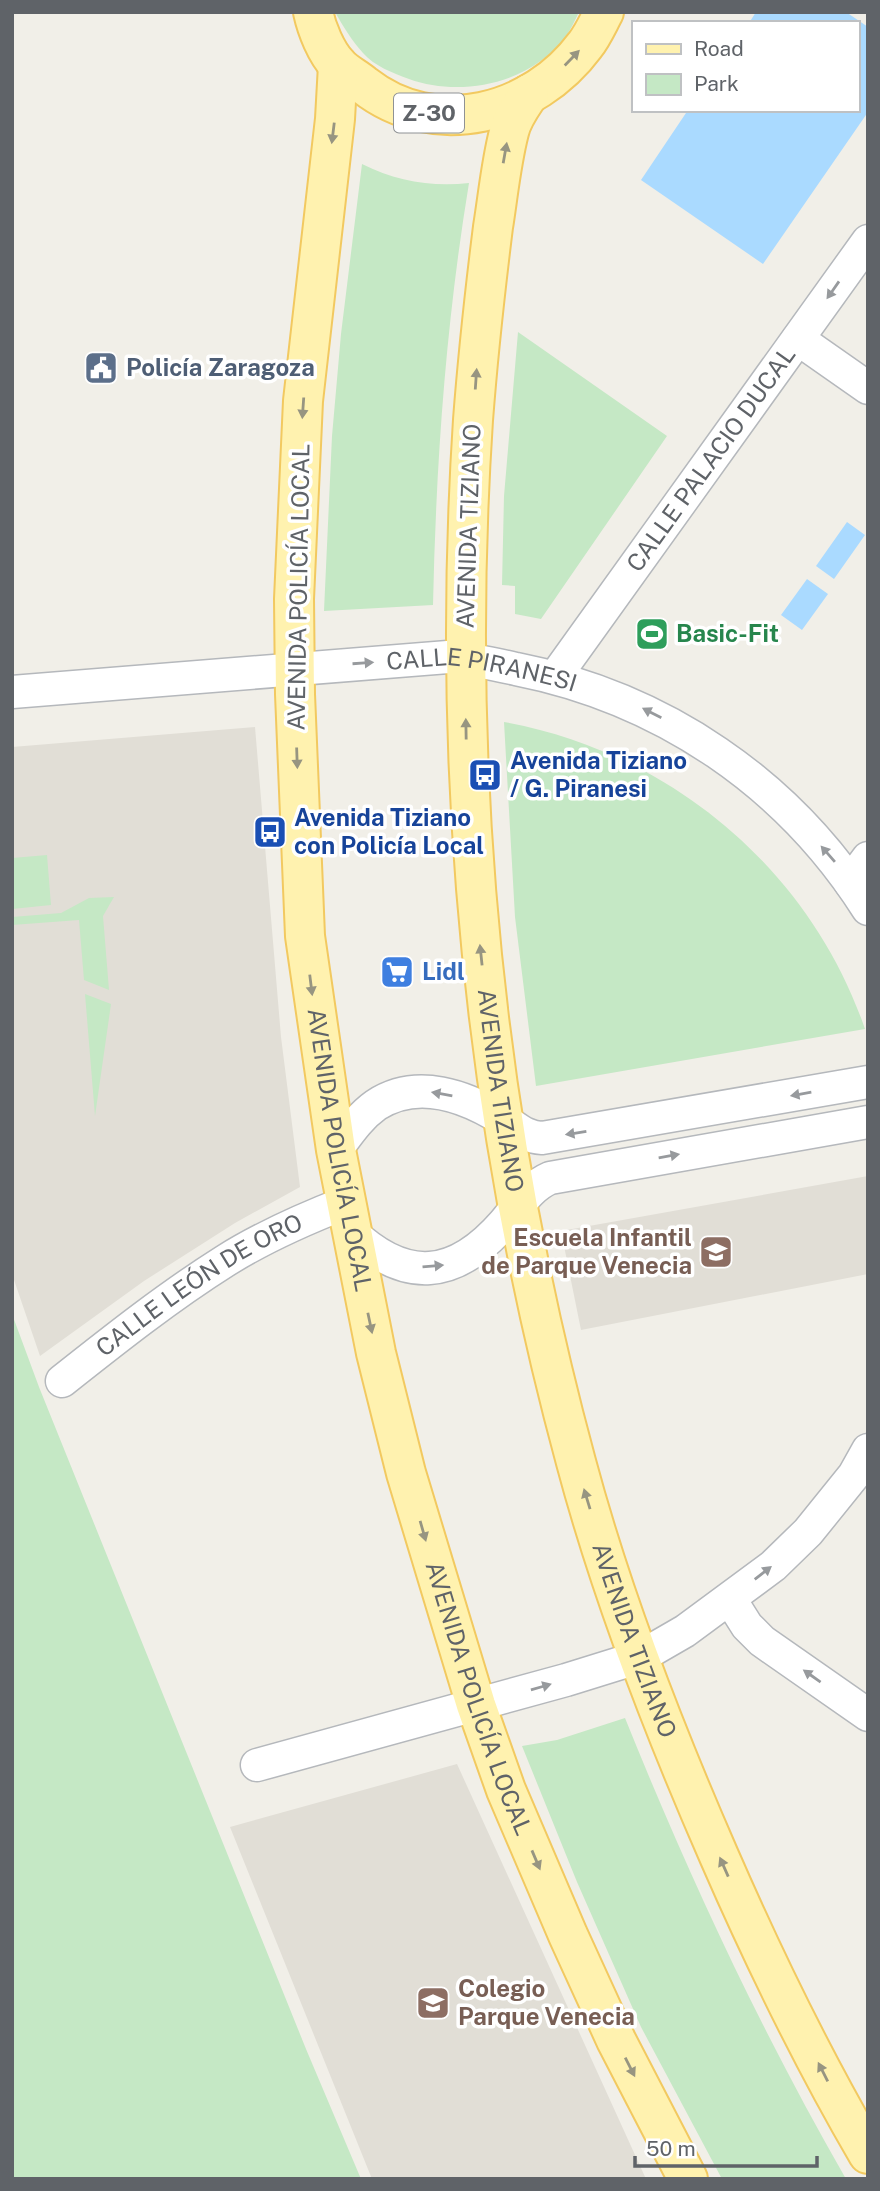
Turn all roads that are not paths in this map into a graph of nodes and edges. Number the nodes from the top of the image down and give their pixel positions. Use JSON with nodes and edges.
{"nodes":[{"id":1,"x":313,"y":12,"type":"edge"},
{"id":2,"x":604,"y":12,"type":"edge"},
{"id":3,"x":338,"y":65,"type":"junction"},
{"id":4,"x":529,"y":94,"type":"junction"},
{"id":5,"x":868,"y":241,"type":"edge"},
{"id":6,"x":798,"y":339,"type":"junction"},
{"id":7,"x":868,"y":388,"type":"edge"},
{"id":8,"x":465,"y":659,"type":"junction"},
{"id":9,"x":295,"y":668,"type":"junction"},
{"id":10,"x":555,"y":677,"type":"junction"},
{"id":11,"x":12,"y":692,"type":"edge"},
{"id":12,"x":859,"y":870,"type":"edge"},
{"id":13,"x":868,"y":909,"type":"edge"},
{"id":14,"x":868,"y":1082,"type":"edge"},
{"id":15,"x":505,"y":1120,"type":"junction"},
{"id":16,"x":868,"y":1122,"type":"edge"},
{"id":17,"x":336,"y":1150,"type":"junction"},
{"id":18,"x":517,"y":1209,"type":"junction"},
{"id":19,"x":348,"y":1218,"type":"junction"},
{"id":20,"x":62,"y":1381,"type":"dead end"},
{"id":21,"x":868,"y":1450,"type":"edge"},
{"id":22,"x":730,"y":1599,"type":"junction"},
{"id":23,"x":640,"y":1657,"type":"junction"},
{"id":24,"x":476,"y":1705,"type":"junction"},
{"id":25,"x":868,"y":1715,"type":"edge"},
{"id":26,"x":257,"y":1765,"type":"dead end"},
{"id":27,"x":862,"y":2129,"type":"edge"},
{"id":28,"x":688,"y":2179,"type":"edge"}],
"edges":[{"from":1,"to":3,"type":"main road","number":"Z-30"},
{"from":4,"to":2,"type":"main road","number":"Z-30","one_way":true},
{"from":3,"to":4,"type":"main road","number":"Z-30"},
{"from":3,"to":9,"type":"main road","name":"AVENIDA POLICÍA LOCAL","one_way":true},
{"from":8,"to":4,"type":"main road","name":"AVENIDA TIZIANO","one_way":true},
{"from":5,"to":6,"type":"street","name":"CALLE PALACIO DUCAL","one_way":true},
{"from":6,"to":7,"type":"street"},
{"from":6,"to":10,"type":"street","name":"CALLE PALACIO DUCAL"},
{"from":9,"to":8,"type":"street","name":"CALLE PIRANESI","one_way":true},
{"from":8,"to":10,"type":"street","name":"CALLE PIRANESI"},
{"from":15,"to":8,"type":"main road","name":"AVENIDA TIZIANO","one_way":true},
{"from":9,"to":11,"type":"street","name":"CALLE PIRANESI"},
{"from":9,"to":17,"type":"main road","name":"AVENIDA POLICÍA LOCAL","one_way":true},
{"from":12,"to":10,"type":"street","name":"CALLE PIRANESI","one_way":true},
{"from":12,"to":13,"type":"street","name":"CALLE PIRANESI"},
{"from":14,"to":15,"type":"street","one_way":true},
{"from":15,"to":17,"type":"street","one_way":true},
{"from":15,"to":18,"type":"main road","name":"AVENIDA TIZIANO"},
{"from":18,"to":16,"type":"street","one_way":true},
{"from":17,"to":19,"type":"main road","name":"AVENIDA POLICÍA LOCAL"},
{"from":19,"to":18,"type":"street","one_way":true},
{"from":23,"to":18,"type":"main road","name":"AVENIDA TIZIANO","one_way":true},
{"from":19,"to":20,"type":"street","name":"CALLE LEÓN DE ORO"},
{"from":19,"to":24,"type":"main road","name":"AVENIDA POLICÍA LOCAL","one_way":true},
{"from":22,"to":21,"type":"street","one_way":true},
{"from":22,"to":23,"type":"street"},
{"from":25,"to":22,"type":"street","one_way":true},
{"from":24,"to":23,"type":"street","one_way":true},
{"from":27,"to":23,"type":"main road","name":"AVENIDA TIZIANO","one_way":true},
{"from":24,"to":26,"type":"street"},
{"from":24,"to":28,"type":"main road","name":"AVENIDA POLICÍA LOCAL","one_way":true}]}
